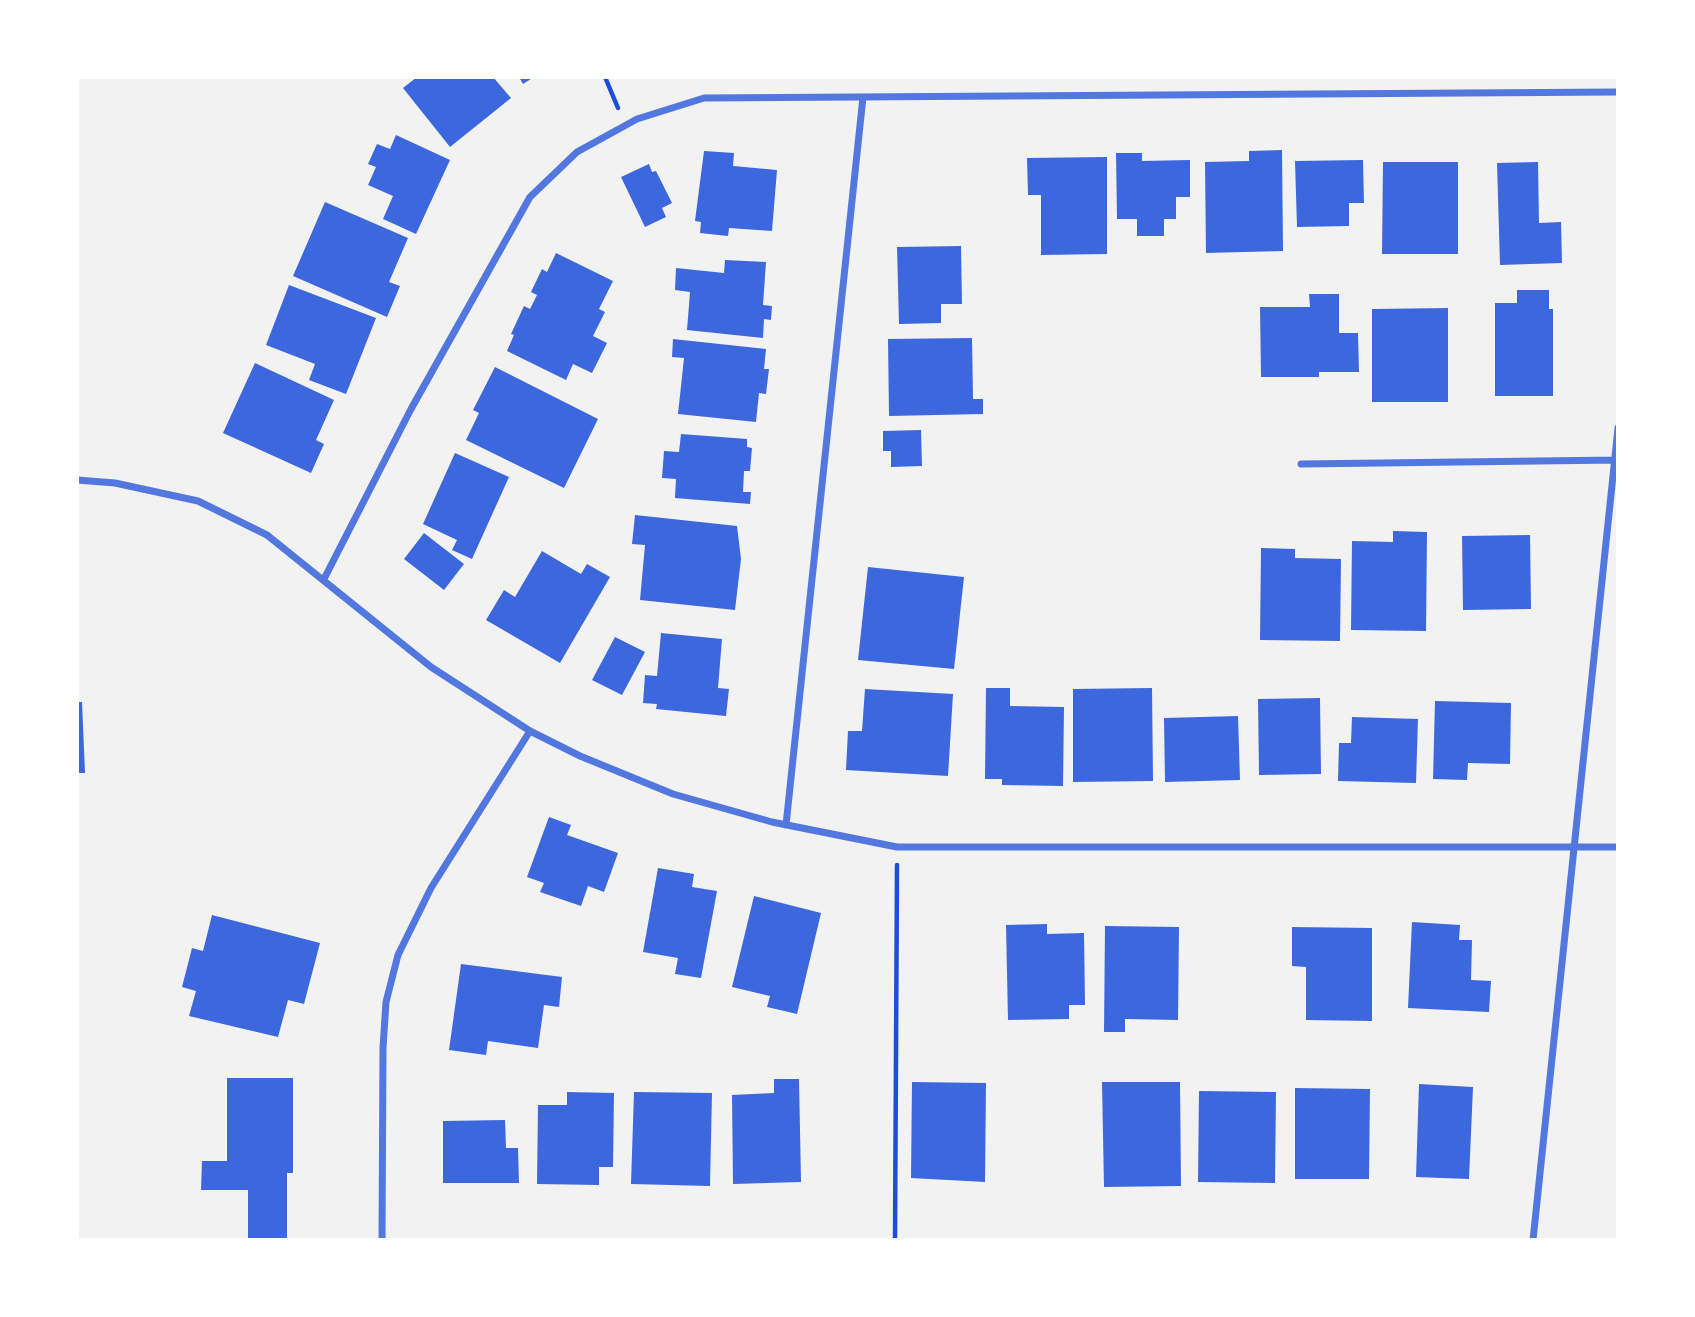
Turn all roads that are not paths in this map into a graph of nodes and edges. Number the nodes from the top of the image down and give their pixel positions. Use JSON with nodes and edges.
{"nodes":[{"id":1,"x":1618,"y":92,"type":"edge"},
{"id":2,"x":863,"y":97,"type":"junction"},
{"id":3,"x":1618,"y":428,"type":"edge"},
{"id":4,"x":1616,"y":460,"type":"edge"},
{"id":5,"x":1301,"y":464,"type":"dead end"},
{"id":6,"x":77,"y":480,"type":"edge"},
{"id":7,"x":324,"y":579,"type":"junction"},
{"id":8,"x":530,"y":732,"type":"junction"},
{"id":9,"x":786,"y":824,"type":"junction"},
{"id":10,"x":1574,"y":847,"type":"junction"},
{"id":11,"x":1618,"y":847,"type":"edge"},
{"id":12,"x":382,"y":1240,"type":"edge"},
{"id":13,"x":1533,"y":1240,"type":"edge"}],
"edges":[{"from":1,"to":2,"type":"street"},
{"from":2,"to":7,"type":"street"},
{"from":2,"to":9,"type":"street"},
{"from":3,"to":4,"type":"street"},
{"from":4,"to":5,"type":"street"},
{"from":4,"to":10,"type":"street"},
{"from":6,"to":7,"type":"street"},
{"from":7,"to":8,"type":"street"},
{"from":8,"to":9,"type":"street"},
{"from":8,"to":12,"type":"street"},
{"from":9,"to":10,"type":"street"},
{"from":10,"to":11,"type":"street"},
{"from":10,"to":13,"type":"street"}]}
